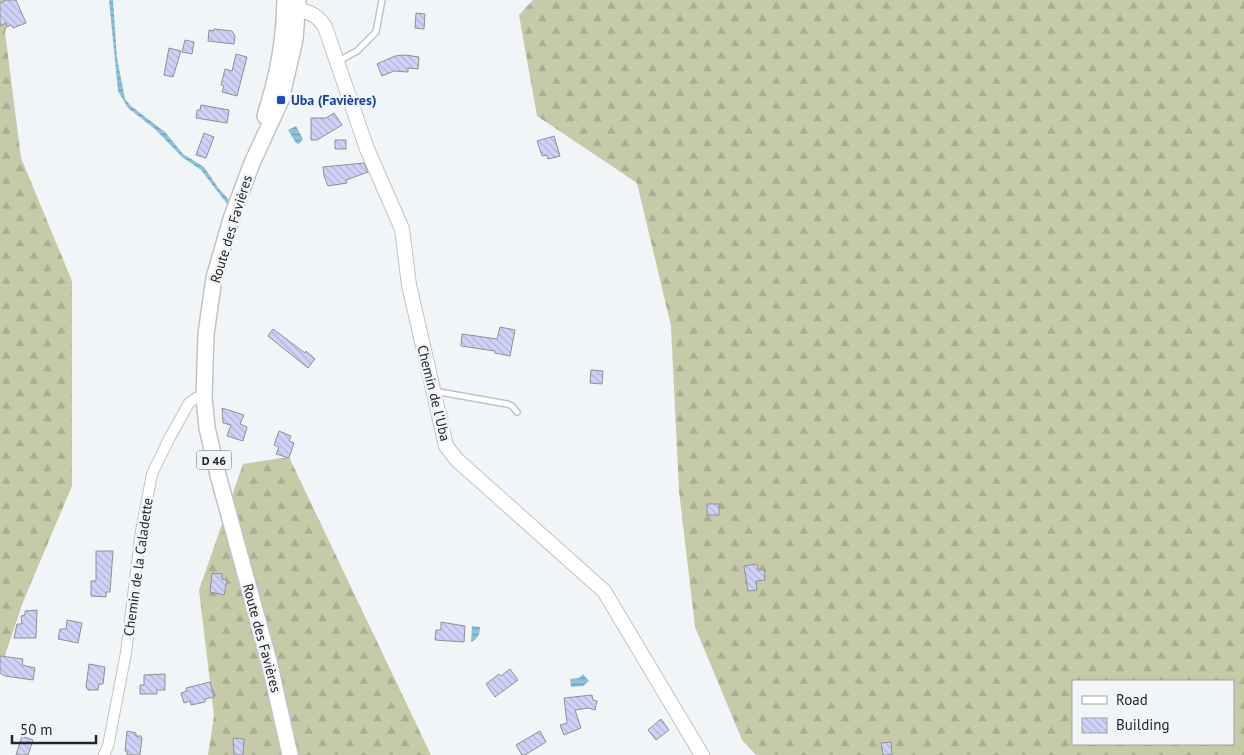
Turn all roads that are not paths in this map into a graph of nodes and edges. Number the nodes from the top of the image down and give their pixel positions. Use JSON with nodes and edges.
{"nodes":[{"id":1,"x":382,"y":0,"type":"edge"},
{"id":2,"x":292,"y":5,"type":"edge"},
{"id":3,"x":337,"y":62,"type":"junction"},
{"id":4,"x":432,"y":391,"type":"junction"},
{"id":5,"x":204,"y":397,"type":"junction"},
{"id":6,"x":517,"y":412,"type":"dead end"},
{"id":7,"x":104,"y":755,"type":"edge"},
{"id":8,"x":290,"y":755,"type":"edge"},
{"id":9,"x":702,"y":755,"type":"edge"}],
"edges":[{"from":1,"to":3,"type":"lane"},
{"from":2,"to":3,"type":"street","name":"Chemin de l'Uba"},
{"from":2,"to":5,"type":"main road","name":"Route des Favières","number":"D 46"},
{"from":3,"to":4,"type":"street","name":"Chemin de l'Uba"},
{"from":4,"to":6,"type":"lane"},
{"from":4,"to":9,"type":"street","name":"Chemin de l'Uba"},
{"from":5,"to":7,"type":"street","name":"Chemin de la Caladette"},
{"from":5,"to":8,"type":"main road","name":"Route des Favières","number":"D 46"}]}
